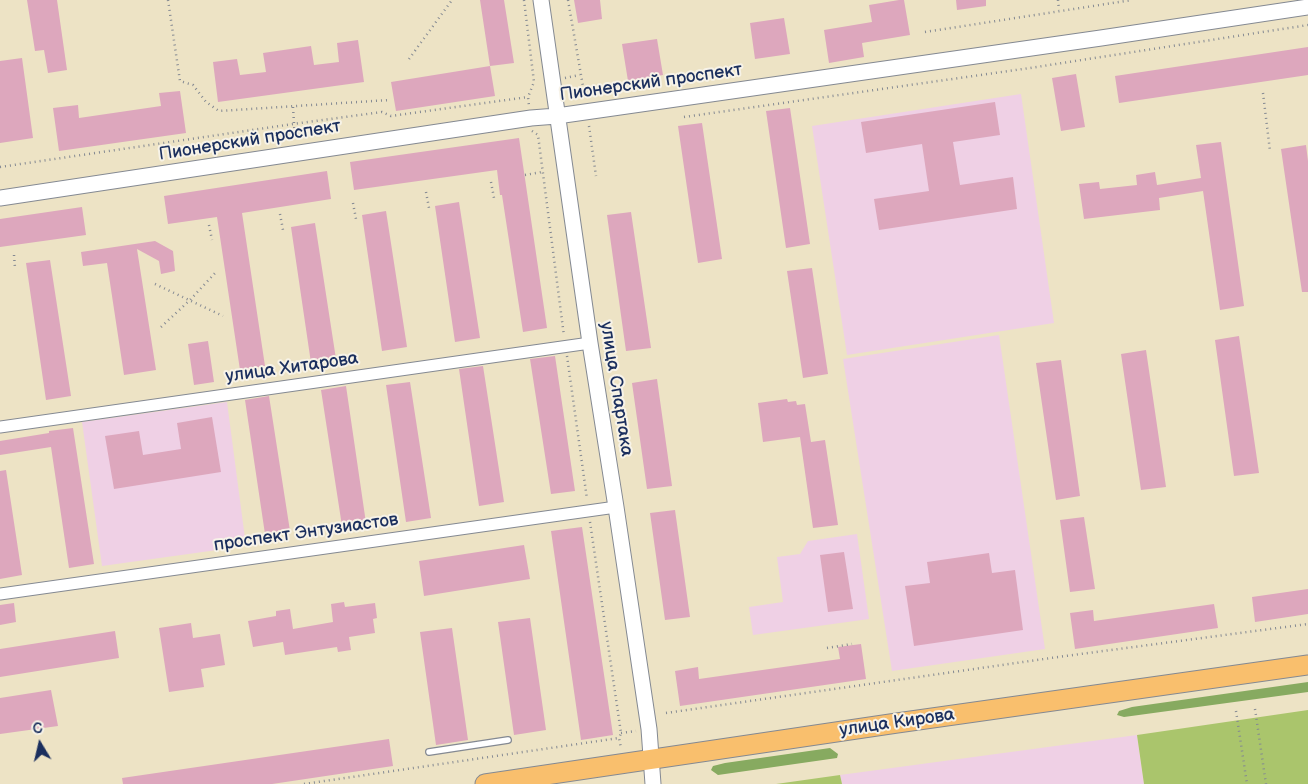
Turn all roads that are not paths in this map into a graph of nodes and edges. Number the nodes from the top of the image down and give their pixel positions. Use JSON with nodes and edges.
{"nodes":[{"id":1,"x":541,"y":0,"type":"edge"},
{"id":2,"x":1308,"y":7,"type":"edge"},
{"id":3,"x":557,"y":116,"type":"junction"},
{"id":4,"x":0,"y":198,"type":"edge"},
{"id":5,"x":590,"y":343,"type":"junction"},
{"id":6,"x":0,"y":427,"type":"edge"},
{"id":7,"x":616,"y":507,"type":"junction"},
{"id":8,"x":0,"y":594,"type":"edge"},
{"id":9,"x":1308,"y":665,"type":"edge"},
{"id":10,"x":508,"y":740,"type":"dead end"},
{"id":11,"x":429,"y":752,"type":"dead end"},
{"id":12,"x":651,"y":760,"type":"junction"},
{"id":13,"x":486,"y":784,"type":"edge"},
{"id":14,"x":653,"y":784,"type":"edge"}],
"edges":[{"from":1,"to":3,"type":"street","name":"улица Спартака"},
{"from":2,"to":3,"type":"street","name":"Пионерский проспект"},
{"from":3,"to":4,"type":"street","name":"Пионерский проспект"},
{"from":3,"to":5,"type":"street","name":"улица Спартака"},
{"from":5,"to":6,"type":"street","name":"улица Хитарова"},
{"from":5,"to":7,"type":"street","name":"улица Спартака"},
{"from":7,"to":8,"type":"street","name":"проспект Энтузиастов"},
{"from":7,"to":12,"type":"street","name":"улица Спартака"},
{"from":9,"to":12,"type":"main road","name":"улица Кирова"},
{"from":10,"to":11,"type":"lane"},
{"from":12,"to":13,"type":"main road","name":"улица Кирова"},
{"from":12,"to":14,"type":"street","name":"улица Спартака"}]}
